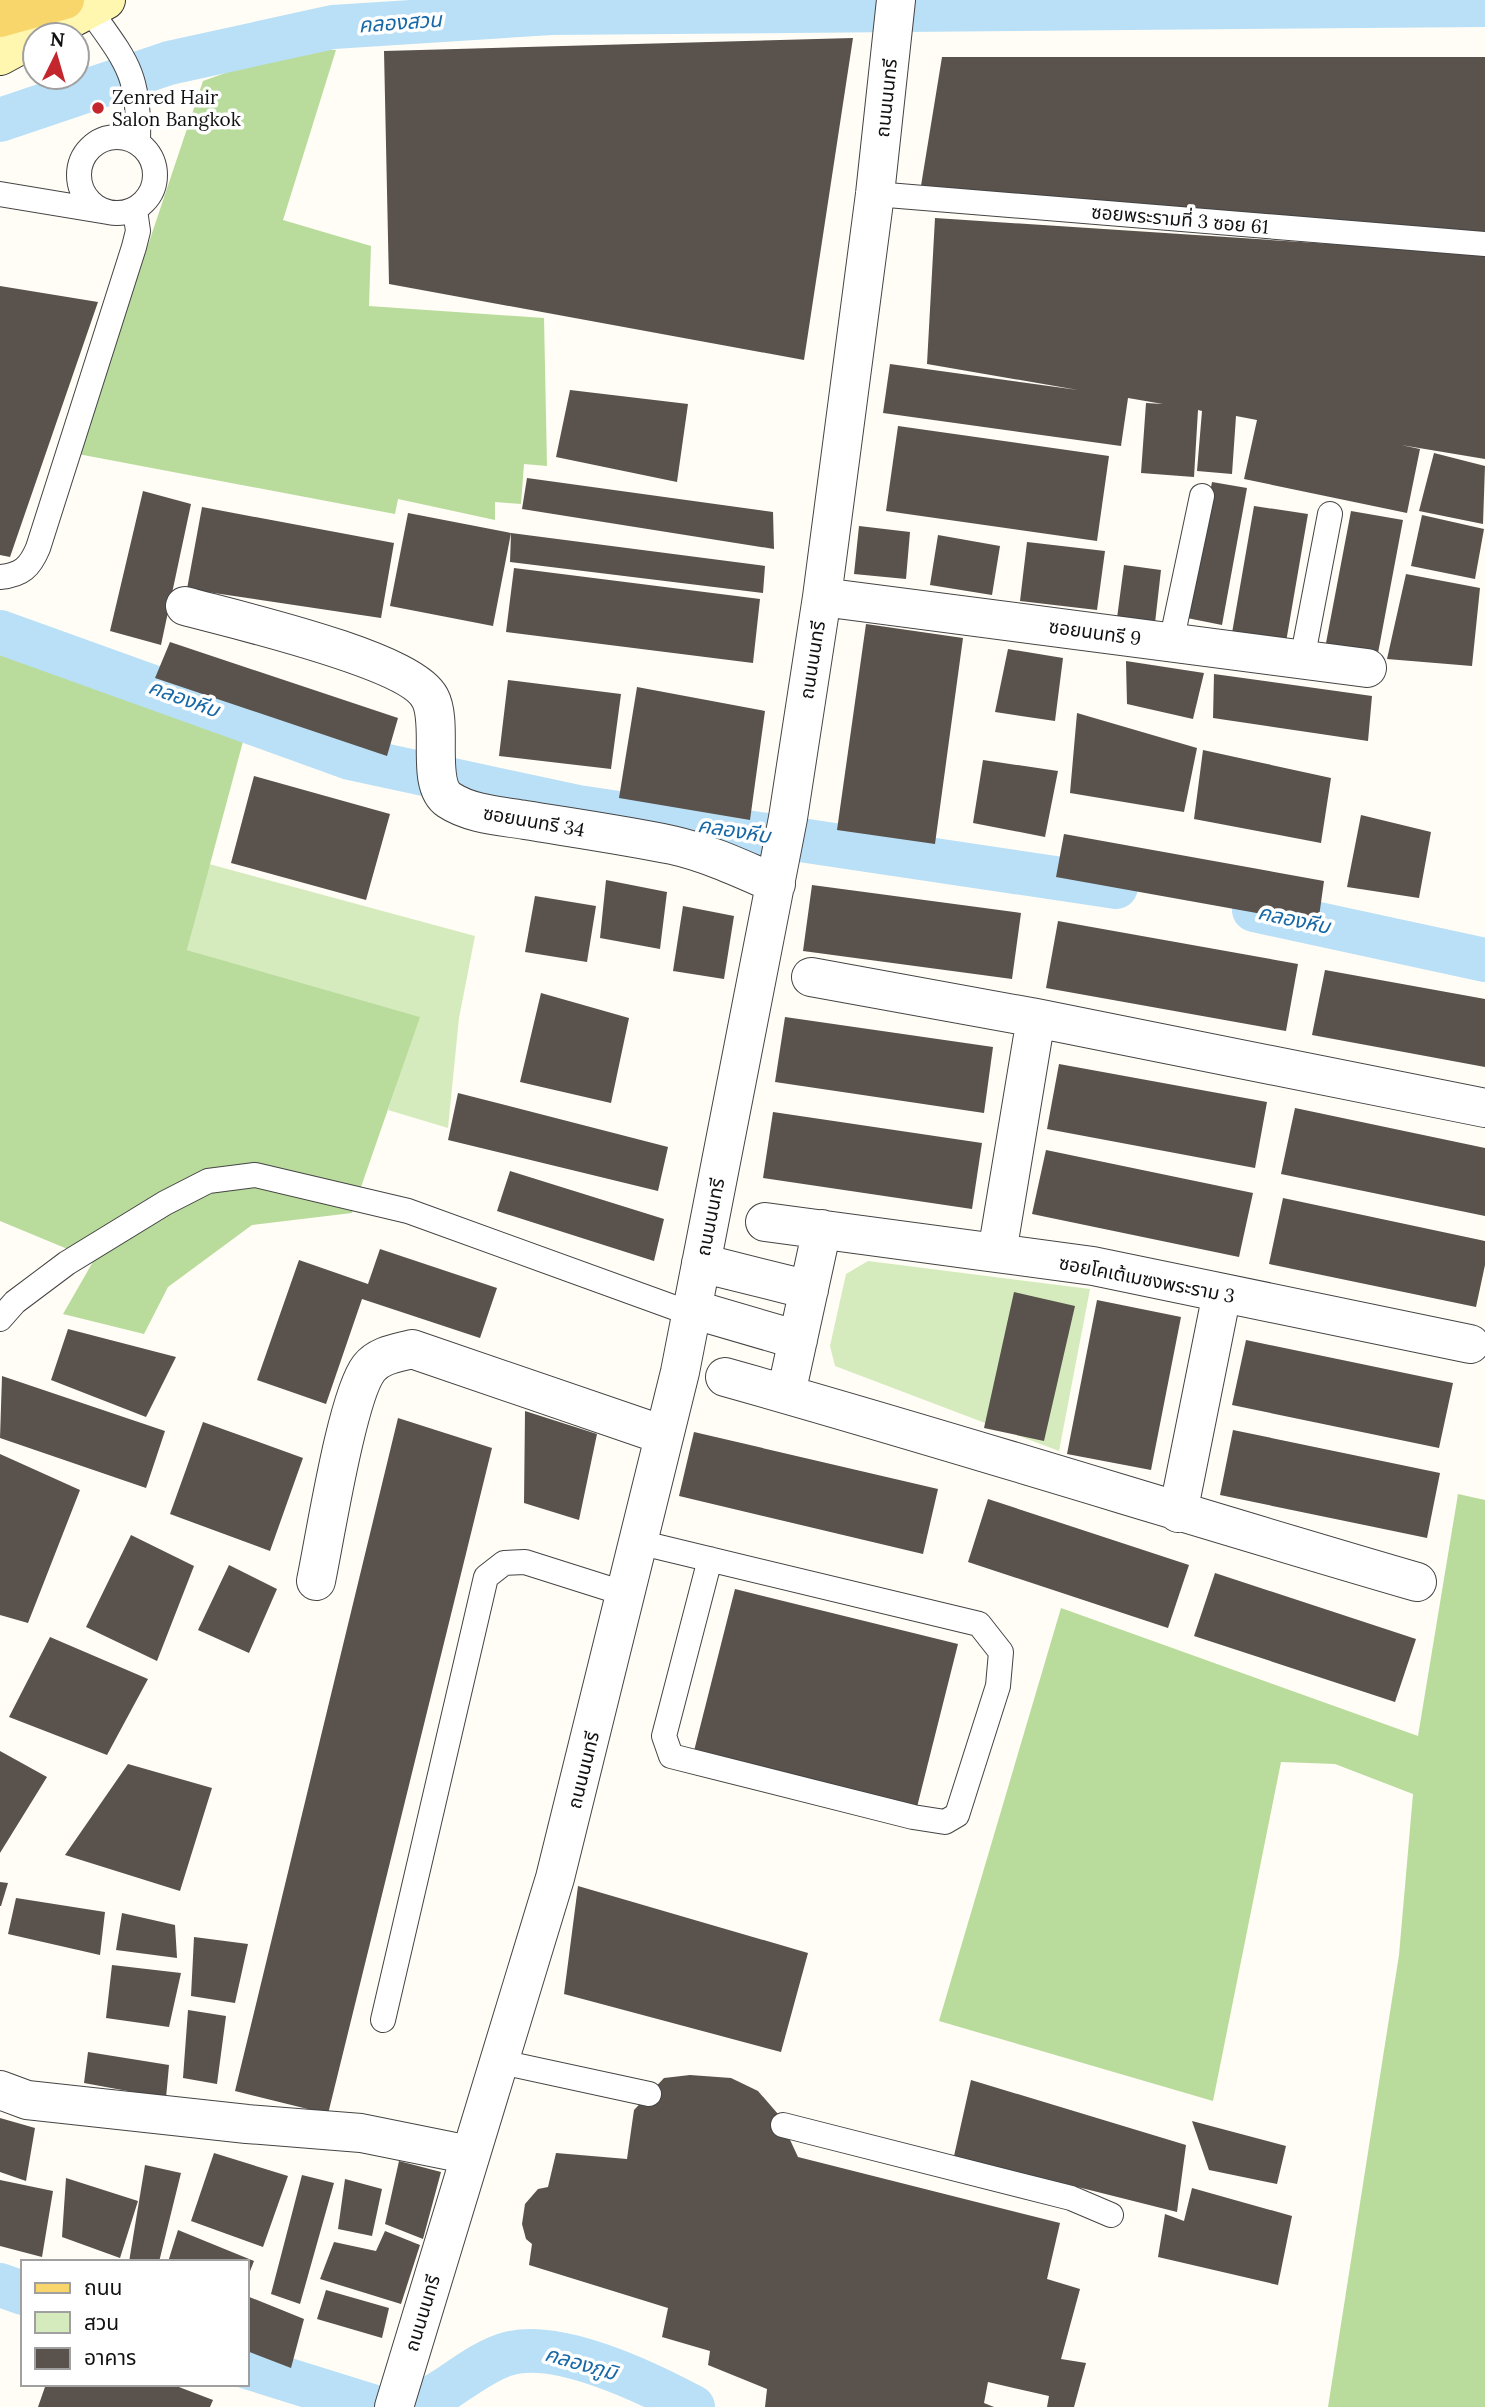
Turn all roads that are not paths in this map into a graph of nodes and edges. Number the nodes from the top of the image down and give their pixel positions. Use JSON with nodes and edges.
{"nodes":[{"id":1,"x":86,"y":3,"type":"edge"},
{"id":2,"x":895,"y":13,"type":"edge"},
{"id":3,"x":0,"y":18,"type":"edge"},
{"id":4,"x":59,"y":21,"type":"edge"},
{"id":5,"x":21,"y":45,"type":"edge"},
{"id":6,"x":0,"y":56,"type":"edge"},
{"id":7,"x":138,"y":141,"type":"junction"},
{"id":8,"x":0,"y":194,"type":"edge"},
{"id":9,"x":875,"y":194,"type":"junction"},
{"id":10,"x":135,"y":210,"type":"junction"},
{"id":11,"x":108,"y":212,"type":"junction"},
{"id":12,"x":1485,"y":244,"type":"edge"},
{"id":13,"x":1202,"y":496,"type":"dead end"},
{"id":14,"x":1330,"y":514,"type":"dead end"},
{"id":15,"x":0,"y":577,"type":"edge"},
{"id":16,"x":822,"y":597,"type":"junction"},
{"id":17,"x":185,"y":606,"type":"dead end"},
{"id":18,"x":1171,"y":642,"type":"junction"},
{"id":19,"x":1303,"y":660,"type":"junction"},
{"id":20,"x":1367,"y":668,"type":"dead end"},
{"id":21,"x":778,"y":872,"type":"junction"},
{"id":22,"x":811,"y":977,"type":"dead end"},
{"id":23,"x":1036,"y":1018,"type":"junction"},
{"id":24,"x":1485,"y":1108,"type":"edge"},
{"id":25,"x":765,"y":1222,"type":"dead end"},
{"id":26,"x":822,"y":1229,"type":"junction"},
{"id":27,"x":997,"y":1253,"type":"junction"},
{"id":28,"x":701,"y":1263,"type":"junction"},
{"id":29,"x":809,"y":1290,"type":"junction"},
{"id":30,"x":1222,"y":1293,"type":"junction"},
{"id":31,"x":5,"y":1306,"type":"edge"},
{"id":32,"x":692,"y":1311,"type":"junction"},
{"id":33,"x":798,"y":1340,"type":"junction"},
{"id":34,"x":1470,"y":1344,"type":"dead end"},
{"id":35,"x":725,"y":1377,"type":"dead end"},
{"id":36,"x":786,"y":1394,"type":"junction"},
{"id":37,"x":663,"y":1434,"type":"junction"},
{"id":38,"x":1178,"y":1513,"type":"junction"},
{"id":39,"x":638,"y":1542,"type":"junction"},
{"id":40,"x":710,"y":1559,"type":"junction"},
{"id":41,"x":316,"y":1581,"type":"dead end"},
{"id":42,"x":1417,"y":1582,"type":"dead end"},
{"id":43,"x":626,"y":1594,"type":"junction"},
{"id":44,"x":383,"y":2020,"type":"dead end"},
{"id":45,"x":501,"y":2062,"type":"junction"},
{"id":46,"x":0,"y":2090,"type":"edge"},
{"id":47,"x":649,"y":2094,"type":"dead end"},
{"id":48,"x":783,"y":2125,"type":"dead end"},
{"id":49,"x":470,"y":2155,"type":"junction"},
{"id":50,"x":1111,"y":2215,"type":"dead end"},
{"id":51,"x":397,"y":2394,"type":"edge"}],
"edges":[{"from":1,"to":3,"type":"main road"},
{"from":1,"to":4,"type":"main road"},
{"from":1,"to":7,"type":"lane"},
{"from":2,"to":9,"type":"street","name":"ถนนนนทรี"},
{"from":5,"to":6,"type":"main road"},
{"from":7,"to":10,"type":"lane"},
{"from":7,"to":11,"type":"lane"},
{"from":8,"to":11,"type":"lane"},
{"from":9,"to":12,"type":"lane","name":"ซอยพระรามที่ 3 ซอย 61"},
{"from":9,"to":16,"type":"street","name":"ถนนนนทรี"},
{"from":10,"to":11,"type":"lane"},
{"from":10,"to":15,"type":"lane"},
{"from":13,"to":18,"type":"lane"},
{"from":14,"to":19,"type":"lane"},
{"from":16,"to":18,"type":"street","name":"ซอยนนทรี 9"},
{"from":16,"to":21,"type":"street","name":"ถนนนนทรี"},
{"from":17,"to":21,"type":"street","name":"ซอยนนทรี 34"},
{"from":18,"to":19,"type":"street","name":"ซอยนนทรี 9"},
{"from":19,"to":20,"type":"street","name":"ซอยนนทรี 9"},
{"from":21,"to":28,"type":"street","name":"ถนนนนทรี"},
{"from":22,"to":23,"type":"street"},
{"from":23,"to":24,"type":"street"},
{"from":23,"to":27,"type":"street"},
{"from":25,"to":26,"type":"street","name":"ซอยโคเต้เมซงพระราม 3"},
{"from":26,"to":27,"type":"street","name":"ซอยโคเต้เมซงพระราม 3"},
{"from":26,"to":29,"type":"street"},
{"from":27,"to":30,"type":"street","name":"ซอยโคเต้เมซงพระราม 3"},
{"from":28,"to":29,"type":"street"},
{"from":28,"to":32,"type":"street","name":"ถนนนนทรี"},
{"from":29,"to":33,"type":"street"},
{"from":30,"to":34,"type":"street","name":"ซอยโคเต้เมซงพระราม 3"},
{"from":30,"to":38,"type":"street"},
{"from":31,"to":32,"type":"lane"},
{"from":32,"to":33,"type":"street"},
{"from":32,"to":37,"type":"street","name":"ถนนนนทรี"},
{"from":33,"to":36,"type":"street"},
{"from":35,"to":36,"type":"street"},
{"from":36,"to":38,"type":"street"},
{"from":37,"to":39,"type":"street","name":"ถนนนนทรี"},
{"from":37,"to":41,"type":"street"},
{"from":38,"to":42,"type":"street"},
{"from":39,"to":40,"type":"lane"},
{"from":39,"to":43,"type":"street","name":"ถนนนนทรี"},
{"from":40,"to":40,"type":"lane"},
{"from":43,"to":44,"type":"lane"},
{"from":43,"to":45,"type":"street","name":"ถนนนนทรี"},
{"from":45,"to":47,"type":"lane"},
{"from":45,"to":49,"type":"street","name":"ถนนนนทรี"},
{"from":46,"to":49,"type":"street"},
{"from":48,"to":50,"type":"lane"},
{"from":49,"to":51,"type":"street","name":"ถนนนนทรี"}]}
